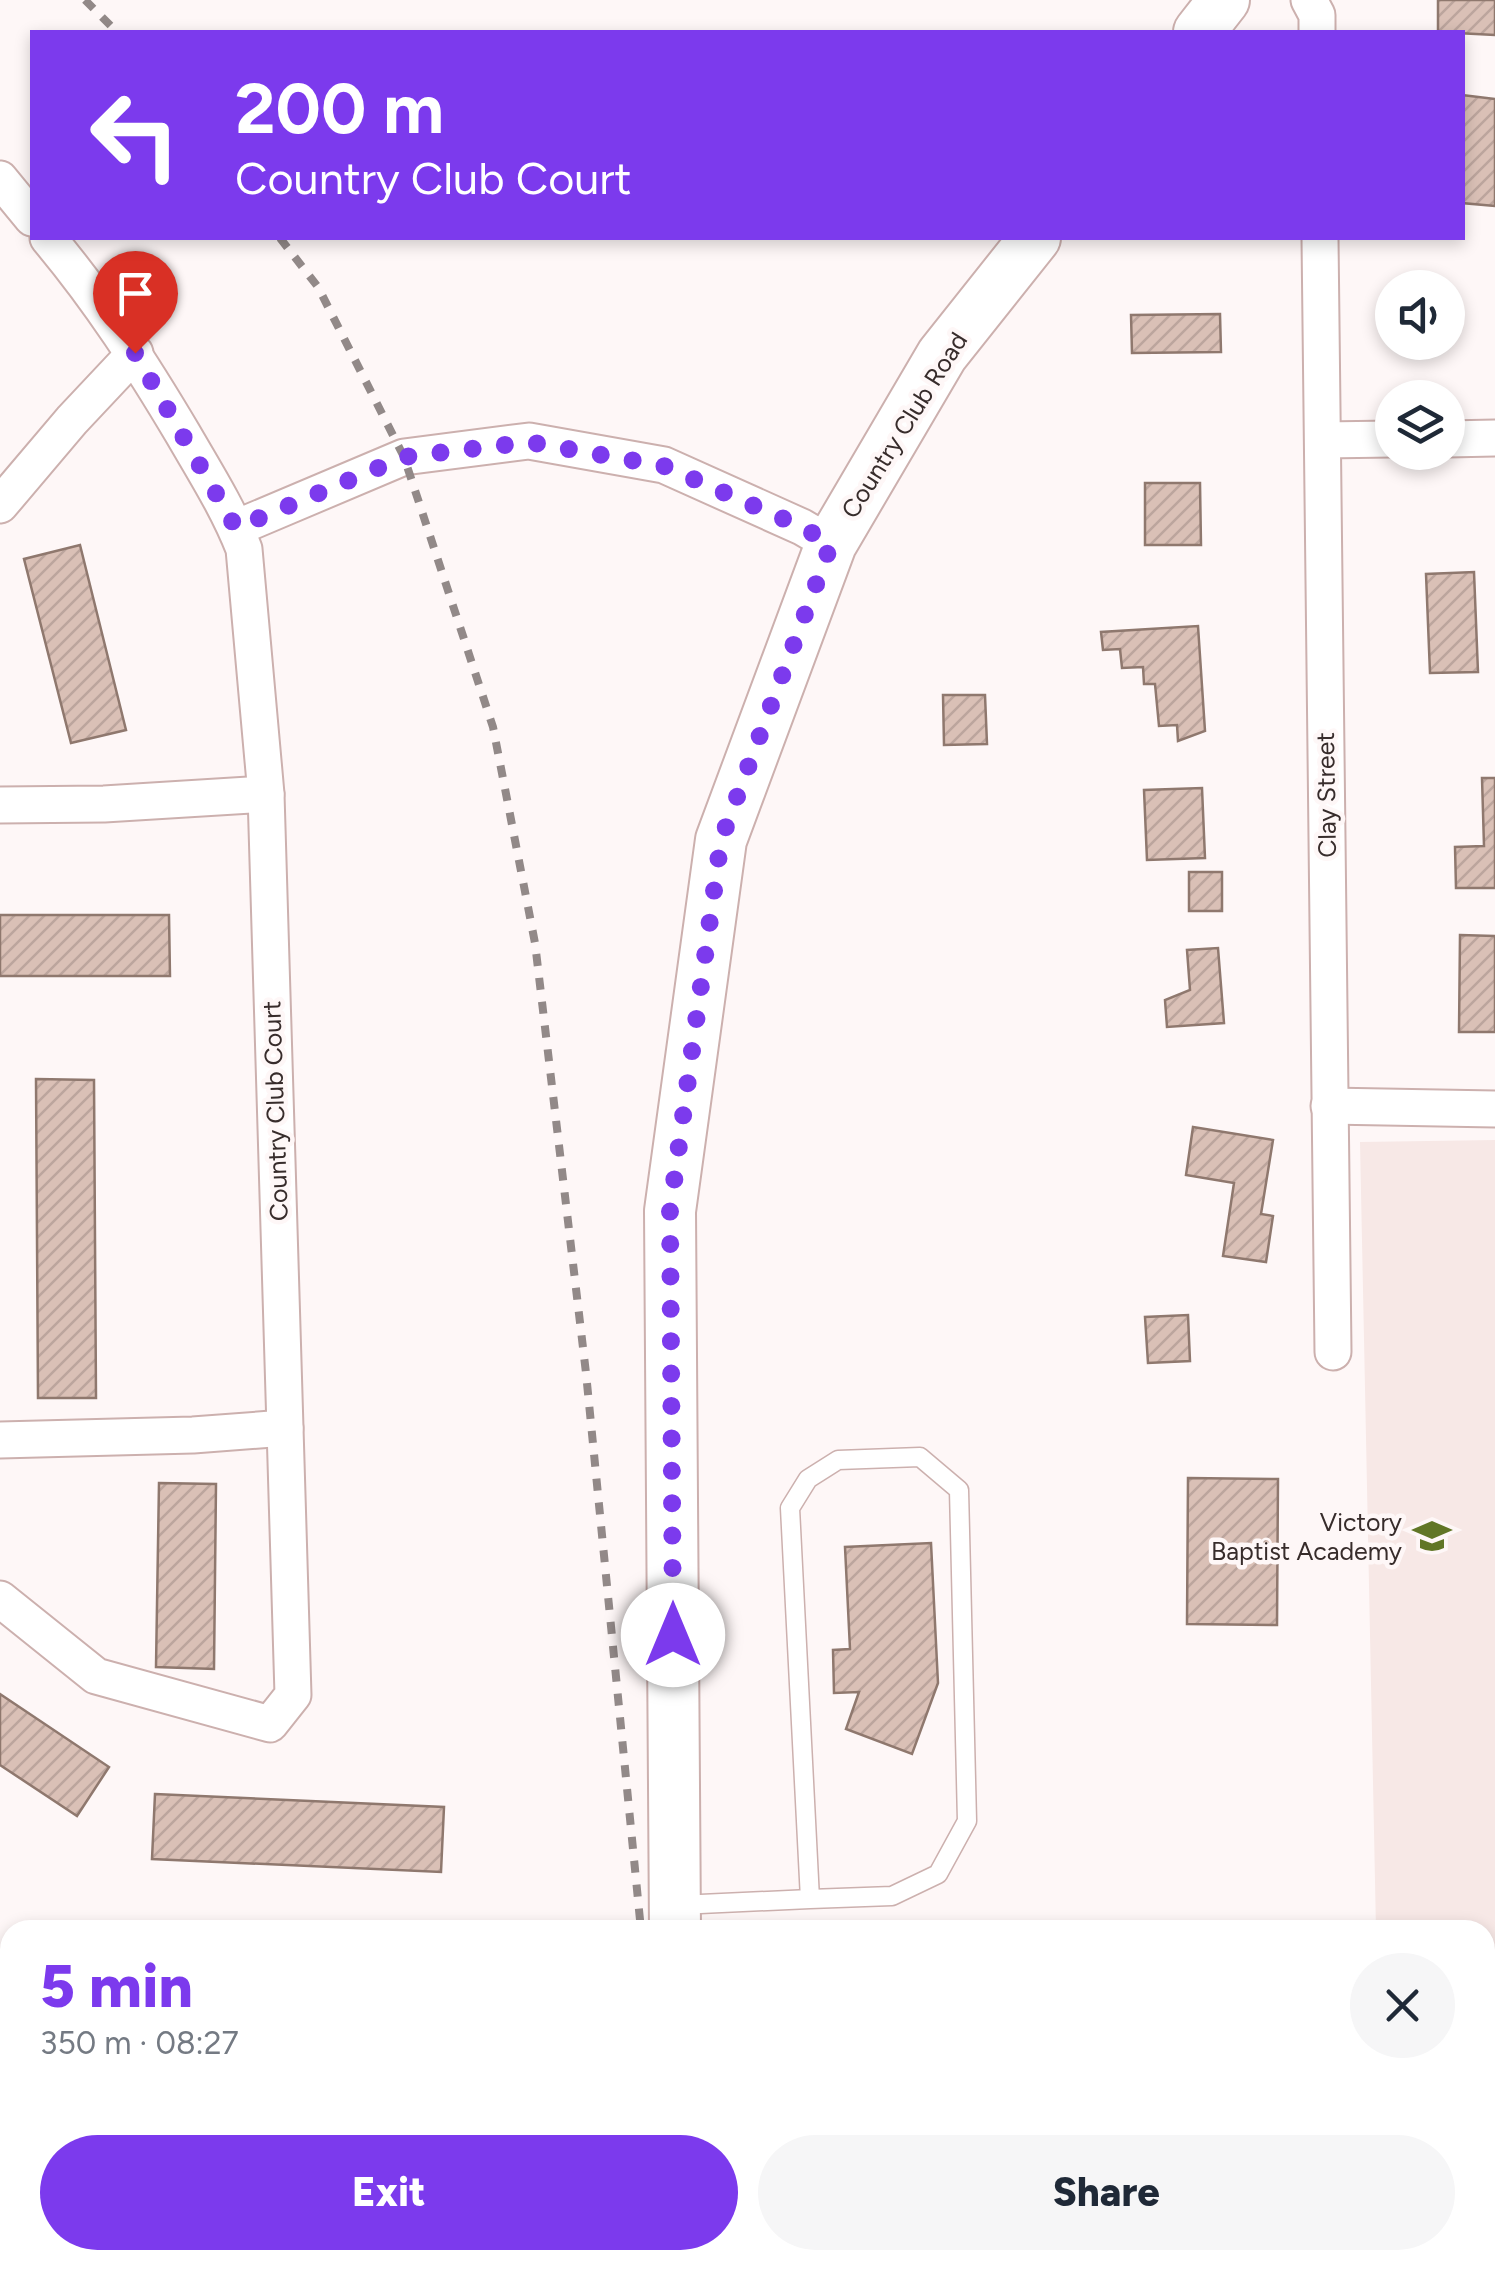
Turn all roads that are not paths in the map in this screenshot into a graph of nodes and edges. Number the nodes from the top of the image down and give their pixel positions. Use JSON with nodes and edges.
{"nodes":[{"id":1,"x":1224,"y":0,"type":"edge"},
{"id":2,"x":1310,"y":0,"type":"edge"},
{"id":3,"x":1201,"y":30,"type":"edge"},
{"id":4,"x":1317,"y":30,"type":"edge"},
{"id":5,"x":0,"y":179,"type":"edge"},
{"id":6,"x":30,"y":216,"type":"edge"},
{"id":7,"x":50,"y":240,"type":"edge"},
{"id":8,"x":1034,"y":240,"type":"edge"},
{"id":9,"x":1320,"y":240,"type":"edge"},
{"id":10,"x":135,"y":353,"type":"junction"},
{"id":11,"x":1495,"y":438,"type":"edge"},
{"id":12,"x":1465,"y":439,"type":"edge"},
{"id":13,"x":1323,"y":440,"type":"junction"},
{"id":14,"x":1375,"y":440,"type":"edge"},
{"id":15,"x":0,"y":505,"type":"edge"},
{"id":16,"x":236,"y":528,"type":"junction"},
{"id":17,"x":831,"y":544,"type":"junction"},
{"id":18,"x":266,"y":794,"type":"junction"},
{"id":19,"x":0,"y":804,"type":"edge"},
{"id":20,"x":1329,"y":1106,"type":"junction"},
{"id":21,"x":1495,"y":1109,"type":"edge"},
{"id":22,"x":1333,"y":1352,"type":"dead end"},
{"id":23,"x":284,"y":1428,"type":"junction"},
{"id":24,"x":0,"y":1440,"type":"edge"},
{"id":25,"x":0,"y":1599,"type":"edge"},
{"id":26,"x":810,"y":1898,"type":"junction"},
{"id":27,"x":675,"y":1918,"type":"edge"}],
"edges":[{"from":1,"to":3,"type":"street"},
{"from":2,"to":4,"type":"street"},
{"from":5,"to":6,"type":"street"},
{"from":7,"to":10,"type":"street","name":"Country Club Court"},
{"from":8,"to":17,"type":"street","name":"Country Club Road"},
{"from":9,"to":13,"type":"street","name":"Clay Street"},
{"from":10,"to":15,"type":"street"},
{"from":10,"to":16,"type":"street","name":"Country Club Court"},
{"from":11,"to":12,"type":"street"},
{"from":13,"to":14,"type":"street"},
{"from":13,"to":20,"type":"street","name":"Clay Street"},
{"from":16,"to":17,"type":"street"},
{"from":16,"to":18,"type":"street","name":"Country Club Court"},
{"from":17,"to":27,"type":"street","name":"Country Club Road"},
{"from":18,"to":19,"type":"street"},
{"from":18,"to":23,"type":"street","name":"Country Club Court"},
{"from":20,"to":21,"type":"street"},
{"from":20,"to":22,"type":"street","name":"Clay Street"},
{"from":23,"to":24,"type":"street"},
{"from":23,"to":25,"type":"street","name":"Country Club Court"},
{"from":26,"to":26,"type":"lane"},
{"from":26,"to":27,"type":"lane"}]}
